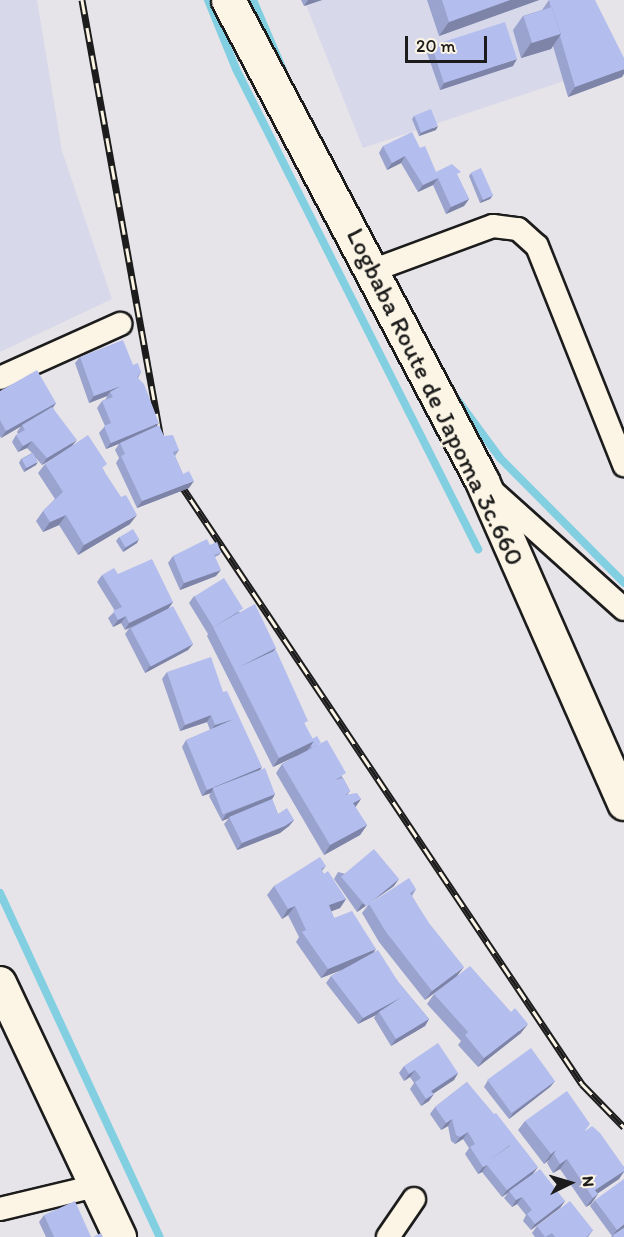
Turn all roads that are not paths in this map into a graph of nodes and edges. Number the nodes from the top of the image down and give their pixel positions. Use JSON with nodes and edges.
{"nodes":[{"id":1,"x":228,"y":0,"type":"edge"},
{"id":2,"x":374,"y":270,"type":"junction"},
{"id":3,"x":120,"y":324,"type":"dead end"},
{"id":4,"x":0,"y":378,"type":"edge"},
{"id":5,"x":624,"y":465,"type":"edge"},
{"id":6,"x":482,"y":481,"type":"junction"},
{"id":7,"x":624,"y":609,"type":"edge"},
{"id":8,"x":624,"y":803,"type":"edge"},
{"id":9,"x":0,"y":983,"type":"edge"},
{"id":10,"x":96,"y":1186,"type":"junction"},
{"id":11,"x":414,"y":1199,"type":"dead end"},
{"id":12,"x":0,"y":1209,"type":"edge"},
{"id":13,"x":120,"y":1237,"type":"edge"},
{"id":14,"x":388,"y":1237,"type":"edge"}],
"edges":[{"from":1,"to":2,"type":"main road","name":"Logbaba Route de Japoma 3c.660"},
{"from":2,"to":5,"type":"street"},
{"from":2,"to":6,"type":"main road","name":"Logbaba Route de Japoma 3c.660"},
{"from":3,"to":4,"type":"street"},
{"from":6,"to":7,"type":"street"},
{"from":6,"to":8,"type":"main road","name":"Logbaba Route de Japoma 3c.660"},
{"from":9,"to":10,"type":"main road"},
{"from":10,"to":12,"type":"street"},
{"from":10,"to":13,"type":"main road"},
{"from":11,"to":14,"type":"street"}]}
